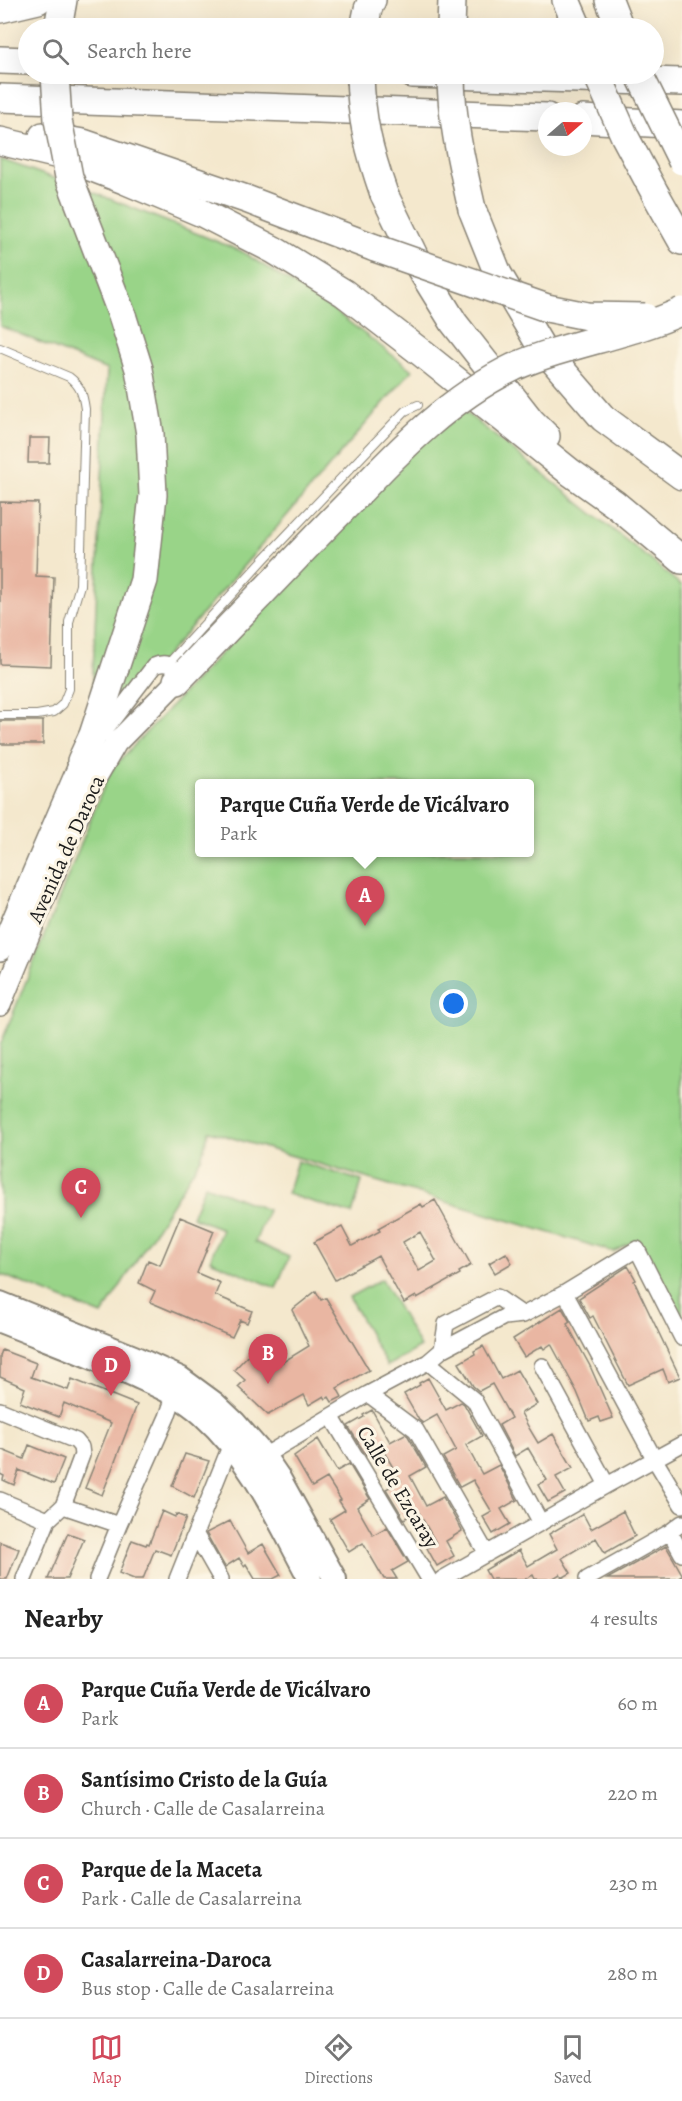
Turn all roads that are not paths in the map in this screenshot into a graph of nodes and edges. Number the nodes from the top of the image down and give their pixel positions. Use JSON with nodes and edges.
{"nodes":[{"id":1,"x":38,"y":0,"type":"edge"},
{"id":2,"x":63,"y":0,"type":"edge"},
{"id":3,"x":452,"y":0,"type":"edge"},
{"id":4,"x":0,"y":9,"type":"edge"},
{"id":5,"x":60,"y":18,"type":"edge"},
{"id":6,"x":451,"y":18,"type":"edge"},
{"id":7,"x":0,"y":60,"type":"edge"},
{"id":8,"x":18,"y":61,"type":"edge"},
{"id":9,"x":664,"y":81,"type":"edge"},
{"id":10,"x":682,"y":82,"type":"edge"},
{"id":11,"x":56,"y":84,"type":"edge"},
{"id":12,"x":360,"y":84,"type":"edge"},
{"id":13,"x":451,"y":84,"type":"edge"},
{"id":14,"x":601,"y":84,"type":"edge"},
{"id":15,"x":644,"y":84,"type":"edge"},
{"id":16,"x":0,"y":98,"type":"edge"},
{"id":17,"x":538,"y":117,"type":"edge"},
{"id":18,"x":592,"y":120,"type":"edge"},
{"id":19,"x":682,"y":125,"type":"edge"},
{"id":20,"x":0,"y":128,"type":"edge"},
{"id":21,"x":0,"y":141,"type":"edge"},
{"id":22,"x":682,"y":161,"type":"edge"},
{"id":23,"x":682,"y":241,"type":"edge"},
{"id":24,"x":682,"y":311,"type":"edge"},
{"id":25,"x":0,"y":348,"type":"edge"},
{"id":26,"x":418,"y":405,"type":"dead end"},
{"id":27,"x":682,"y":476,"type":"edge"},
{"id":28,"x":615,"y":504,"type":"junction"},
{"id":29,"x":682,"y":560,"type":"edge"},
{"id":30,"x":172,"y":673,"type":"junction"},
{"id":31,"x":0,"y":715,"type":"edge"},
{"id":32,"x":81,"y":761,"type":"junction"},
{"id":33,"x":0,"y":950,"type":"edge"},
{"id":34,"x":0,"y":1005,"type":"edge"},
{"id":35,"x":565,"y":1293,"type":"junction"},
{"id":36,"x":0,"y":1303,"type":"edge"},
{"id":37,"x":523,"y":1315,"type":"junction"},
{"id":38,"x":0,"y":1321,"type":"edge"},
{"id":39,"x":682,"y":1338,"type":"edge"},
{"id":40,"x":442,"y":1350,"type":"junction"},
{"id":41,"x":428,"y":1362,"type":"junction"},
{"id":42,"x":542,"y":1366,"type":"dead end"},
{"id":43,"x":177,"y":1386,"type":"junction"},
{"id":44,"x":368,"y":1394,"type":"junction"},
{"id":45,"x":0,"y":1410,"type":"edge"},
{"id":46,"x":331,"y":1416,"type":"junction"},
{"id":47,"x":231,"y":1444,"type":"junction"},
{"id":48,"x":682,"y":1444,"type":"edge"},
{"id":49,"x":655,"y":1460,"type":"junction"},
{"id":50,"x":256,"y":1461,"type":"junction"},
{"id":51,"x":607,"y":1485,"type":"junction"},
{"id":52,"x":0,"y":1500,"type":"edge"},
{"id":53,"x":682,"y":1505,"type":"edge"},
{"id":54,"x":63,"y":1506,"type":"junction"},
{"id":55,"x":48,"y":1520,"type":"junction"},
{"id":56,"x":541,"y":1523,"type":"junction"},
{"id":57,"x":119,"y":1525,"type":"junction"},
{"id":58,"x":676,"y":1528,"type":"edge"},
{"id":59,"x":195,"y":1535,"type":"junction"},
{"id":60,"x":487,"y":1554,"type":"junction"},
{"id":61,"x":682,"y":1554,"type":"edge"},
{"id":62,"x":595,"y":1577,"type":"edge"},
{"id":63,"x":24,"y":1579,"type":"edge"},
{"id":64,"x":97,"y":1579,"type":"edge"},
{"id":65,"x":177,"y":1579,"type":"edge"},
{"id":66,"x":221,"y":1579,"type":"edge"},
{"id":67,"x":310,"y":1579,"type":"edge"},
{"id":68,"x":335,"y":1579,"type":"edge"},
{"id":69,"x":429,"y":1579,"type":"edge"},
{"id":70,"x":442,"y":1579,"type":"edge"}],
"edges":[{"from":1,"to":4,"type":"highway"},
{"from":2,"to":5,"type":"highway"},
{"from":3,"to":6,"type":"highway"},
{"from":7,"to":8,"type":"highway"},
{"from":9,"to":10,"type":"highway"},
{"from":11,"to":32,"type":"highway","bridge":true},
{"from":12,"to":28,"type":"highway","bridge":true},
{"from":13,"to":27,"type":"highway","bridge":true},
{"from":14,"to":23,"type":"highway","bridge":true},
{"from":15,"to":22,"type":"highway","bridge":true},
{"from":16,"to":17,"type":"highway"},
{"from":18,"to":19,"type":"highway"},
{"from":20,"to":24,"type":"highway","bridge":true},
{"from":21,"to":28,"type":"highway"},
{"from":24,"to":30,"type":"highway","bridge":true},
{"from":25,"to":31,"type":"lane"},
{"from":26,"to":30,"type":"lane"},
{"from":28,"to":29,"type":"highway"},
{"from":30,"to":32,"type":"street","name":"Avenida de Daroca"},
{"from":30,"to":34,"type":"main road","name":"Avenida de Daroca"},
{"from":32,"to":33,"type":"main road","name":"Avenida de Daroca"},
{"from":35,"to":37,"type":"street","name":"Calle de Ezcaray"},
{"from":35,"to":39,"type":"street","name":"Calle de Ezcaray"},
{"from":35,"to":49,"type":"street"},
{"from":36,"to":43,"type":"main road"},
{"from":37,"to":40,"type":"street","name":"Calle de Ezcaray"},
{"from":37,"to":40,"type":"street"},
{"from":38,"to":43,"type":"main road"},
{"from":40,"to":41,"type":"street","name":"Calle de Ezcaray"},
{"from":41,"to":44,"type":"street","name":"Calle de Ezcaray"},
{"from":41,"to":56,"type":"street"},
{"from":42,"to":51,"type":"street"},
{"from":43,"to":47,"type":"main road"},
{"from":43,"to":50,"type":"main road"},
{"from":43,"to":57,"type":"street"},
{"from":44,"to":46,"type":"street","name":"Calle de Ezcaray"},
{"from":44,"to":60,"type":"street","name":"Calle de Ezcaray"},
{"from":45,"to":54,"type":"street"},
{"from":46,"to":50,"type":"street","name":"Calle de Ezcaray"},
{"from":46,"to":69,"type":"street","name":"Calle de Ezcaray"},
{"from":47,"to":50,"type":"main road"},
{"from":47,"to":59,"type":"street"},
{"from":48,"to":49,"type":"street"},
{"from":49,"to":51,"type":"street"},
{"from":49,"to":53,"type":"street"},
{"from":50,"to":67,"type":"main road"},
{"from":50,"to":68,"type":"main road"},
{"from":51,"to":56,"type":"street"},
{"from":52,"to":55,"type":"street"},
{"from":54,"to":55,"type":"street"},
{"from":54,"to":57,"type":"street"},
{"from":55,"to":63,"type":"street"},
{"from":56,"to":60,"type":"street"},
{"from":57,"to":64,"type":"street"},
{"from":58,"to":61,"type":"street"},
{"from":58,"to":62,"type":"street"},
{"from":59,"to":65,"type":"street"},
{"from":59,"to":66,"type":"street"},
{"from":60,"to":70,"type":"street"}]}
